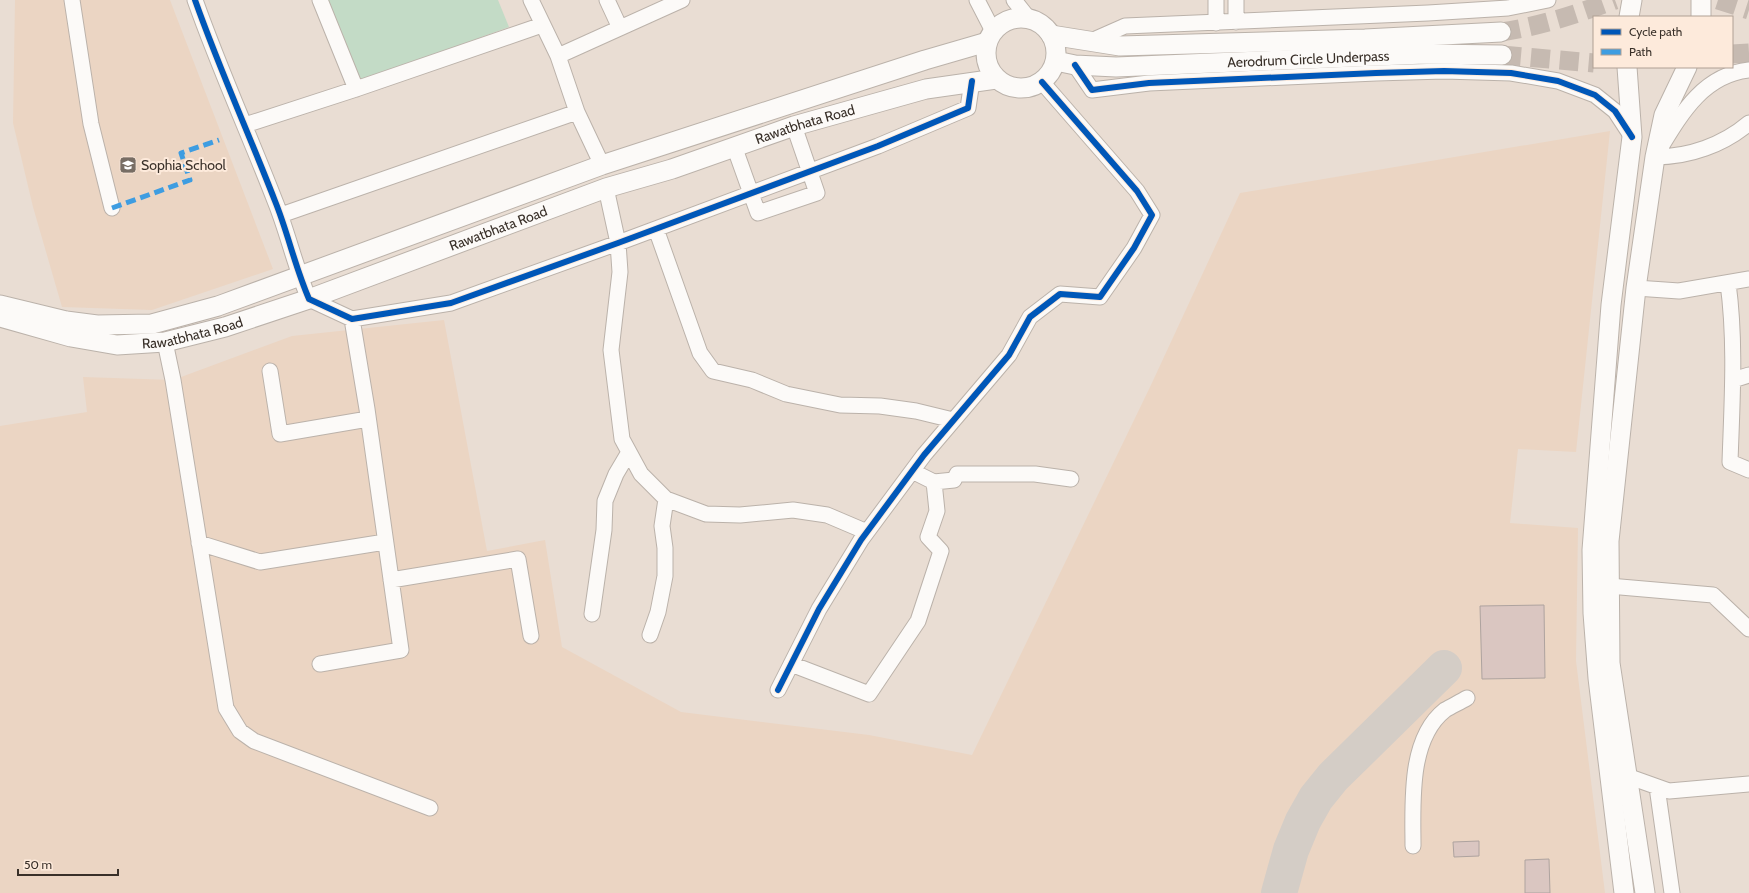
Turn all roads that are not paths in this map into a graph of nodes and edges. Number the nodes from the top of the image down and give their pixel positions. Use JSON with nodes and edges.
{"nodes":[{"id":1,"x":72,"y":0,"type":"edge"},
{"id":2,"x":195,"y":0,"type":"edge"},
{"id":3,"x":320,"y":0,"type":"edge"},
{"id":4,"x":531,"y":0,"type":"edge"},
{"id":5,"x":608,"y":0,"type":"edge"},
{"id":6,"x":682,"y":0,"type":"edge"},
{"id":7,"x":977,"y":0,"type":"edge"},
{"id":8,"x":1014,"y":0,"type":"edge"},
{"id":9,"x":1216,"y":0,"type":"edge"},
{"id":10,"x":1236,"y":0,"type":"edge"},
{"id":11,"x":1548,"y":0,"type":"edge"},
{"id":12,"x":1632,"y":0,"type":"edge"},
{"id":13,"x":1701,"y":0,"type":"edge"},
{"id":14,"x":662,"y":4,"type":"edge"},
{"id":15,"x":1428,"y":7,"type":"edge"},
{"id":16,"x":1629,"y":16,"type":"edge"},
{"id":17,"x":1701,"y":16,"type":"edge"},
{"id":18,"x":1029,"y":19,"type":"junction"},
{"id":19,"x":1236,"y":22,"type":"junction"},
{"id":20,"x":1216,"y":23,"type":"junction"},
{"id":21,"x":542,"y":25,"type":"junction"},
{"id":22,"x":620,"y":28,"type":"junction"},
{"id":23,"x":1501,"y":32,"type":"tunnel mouth"},
{"id":24,"x":1051,"y":35,"type":"junction"},
{"id":25,"x":990,"y":36,"type":"junction"},
{"id":26,"x":1091,"y":41,"type":"junction"},
{"id":27,"x":1502,"y":55,"type":"tunnel mouth"},
{"id":28,"x":558,"y":56,"type":"junction"},
{"id":29,"x":1056,"y":61,"type":"junction"},
{"id":30,"x":1075,"y":65,"type":"junction"},
{"id":31,"x":1627,"y":68,"type":"edge"},
{"id":32,"x":1687,"y":68,"type":"edge"},
{"id":33,"x":1749,"y":70,"type":"edge"},
{"id":34,"x":996,"y":79,"type":"junction"},
{"id":35,"x":972,"y":82,"type":"junction"},
{"id":36,"x":1042,"y":82,"type":"junction"},
{"id":37,"x":356,"y":89,"type":"junction"},
{"id":38,"x":577,"y":112,"type":"junction"},
{"id":39,"x":1749,"y":123,"type":"edge"},
{"id":40,"x":245,"y":125,"type":"junction"},
{"id":41,"x":794,"y":126,"type":"junction"},
{"id":42,"x":1632,"y":138,"type":"junction"},
{"id":43,"x":734,"y":146,"type":"junction"},
{"id":44,"x":1654,"y":158,"type":"junction"},
{"id":45,"x":602,"y":165,"type":"junction"},
{"id":46,"x":810,"y":171,"type":"junction"},
{"id":47,"x":606,"y":188,"type":"junction"},
{"id":48,"x":750,"y":194,"type":"junction"},
{"id":49,"x":112,"y":208,"type":"dead end"},
{"id":50,"x":281,"y":215,"type":"junction"},
{"id":51,"x":656,"y":229,"type":"junction"},
{"id":52,"x":618,"y":243,"type":"junction"},
{"id":53,"x":299,"y":276,"type":"junction"},
{"id":54,"x":1749,"y":279,"type":"edge"},
{"id":55,"x":1728,"y":283,"type":"junction"},
{"id":56,"x":1636,"y":288,"type":"junction"},
{"id":57,"x":309,"y":299,"type":"junction"},
{"id":58,"x":0,"y":305,"type":"edge"},
{"id":59,"x":0,"y":317,"type":"edge"},
{"id":60,"x":352,"y":318,"type":"junction"},
{"id":61,"x":165,"y":342,"type":"junction"},
{"id":62,"x":270,"y":371,"type":"dead end"},
{"id":63,"x":1749,"y":375,"type":"edge"},
{"id":64,"x":1733,"y":380,"type":"junction"},
{"id":65,"x":368,"y":419,"type":"junction"},
{"id":66,"x":953,"y":420,"type":"junction"},
{"id":67,"x":629,"y":452,"type":"junction"},
{"id":68,"x":1749,"y":470,"type":"edge"},
{"id":69,"x":912,"y":471,"type":"junction"},
{"id":70,"x":1071,"y":479,"type":"dead end"},
{"id":71,"x":934,"y":482,"type":"junction"},
{"id":72,"x":666,"y":499,"type":"junction"},
{"id":73,"x":867,"y":532,"type":"junction"},
{"id":74,"x":386,"y":542,"type":"junction"},
{"id":75,"x":199,"y":543,"type":"junction"},
{"id":76,"x":391,"y":580,"type":"junction"},
{"id":77,"x":1610,"y":586,"type":"junction"},
{"id":78,"x":592,"y":614,"type":"dead end"},
{"id":79,"x":1749,"y":629,"type":"edge"},
{"id":80,"x":650,"y":635,"type":"dead end"},
{"id":81,"x":531,"y":636,"type":"dead end"},
{"id":82,"x":320,"y":664,"type":"dead end"},
{"id":83,"x":791,"y":664,"type":"junction"},
{"id":84,"x":778,"y":690,"type":"dead end"},
{"id":85,"x":1467,"y":698,"type":"dead end"},
{"id":86,"x":1627,"y":776,"type":"junction"},
{"id":87,"x":1749,"y":784,"type":"edge"},
{"id":88,"x":1657,"y":787,"type":"junction"},
{"id":89,"x":430,"y":808,"type":"dead end"},
{"id":90,"x":1413,"y":846,"type":"dead end"},
{"id":91,"x":1624,"y":893,"type":"edge"},
{"id":92,"x":1645,"y":893,"type":"edge"},
{"id":93,"x":1672,"y":893,"type":"edge"}],
"edges":[{"from":1,"to":49,"type":"street"},
{"from":2,"to":40,"type":"street"},
{"from":3,"to":37,"type":"street"},
{"from":4,"to":21,"type":"street"},
{"from":5,"to":22,"type":"street"},
{"from":6,"to":14,"type":"street"},
{"from":7,"to":25,"type":"street"},
{"from":8,"to":18,"type":"street"},
{"from":9,"to":20,"type":"street"},
{"from":10,"to":19,"type":"street"},
{"from":11,"to":15,"type":"street"},
{"from":12,"to":16,"type":"main road"},
{"from":13,"to":17,"type":"main road"},
{"from":14,"to":22,"type":"street"},
{"from":15,"to":19,"type":"street"},
{"from":18,"to":24,"type":"main road"},
{"from":18,"to":25,"type":"main road"},
{"from":19,"to":20,"type":"street"},
{"from":20,"to":26,"type":"street"},
{"from":21,"to":28,"type":"street"},
{"from":21,"to":37,"type":"street"},
{"from":22,"to":28,"type":"street"},
{"from":23,"to":26,"type":"main road","name":"Aerodrum Circle Underpass"},
{"from":24,"to":26,"type":"main road","name":"Aerodrum Circle Underpass"},
{"from":24,"to":29,"type":"main road"},
{"from":25,"to":34,"type":"main road"},
{"from":25,"to":45,"type":"main road","name":"Rawatbhata Road"},
{"from":27,"to":30,"type":"main road","name":"Aerodrum Circle Underpass"},
{"from":28,"to":38,"type":"street"},
{"from":29,"to":30,"type":"main road","name":"Aerodrum Circle Underpass"},
{"from":29,"to":36,"type":"main road"},
{"from":30,"to":42,"type":"street"},
{"from":31,"to":42,"type":"main road"},
{"from":32,"to":44,"type":"main road"},
{"from":33,"to":44,"type":"street"},
{"from":34,"to":35,"type":"main road","name":"Rawatbhata Road"},
{"from":34,"to":36,"type":"main road"},
{"from":35,"to":41,"type":"main road","name":"Rawatbhata Road"},
{"from":35,"to":46,"type":"street"},
{"from":36,"to":66,"type":"street"},
{"from":37,"to":40,"type":"street"},
{"from":38,"to":45,"type":"street"},
{"from":38,"to":50,"type":"street"},
{"from":39,"to":44,"type":"street"},
{"from":40,"to":50,"type":"street"},
{"from":41,"to":43,"type":"main road","name":"Rawatbhata Road"},
{"from":41,"to":46,"type":"street"},
{"from":42,"to":91,"type":"main road"},
{"from":43,"to":47,"type":"main road","name":"Rawatbhata Road"},
{"from":43,"to":48,"type":"street"},
{"from":44,"to":56,"type":"main road"},
{"from":45,"to":53,"type":"main road","name":"Rawatbhata Road"},
{"from":46,"to":48,"type":"street"},
{"from":46,"to":48,"type":"street"},
{"from":47,"to":52,"type":"street"},
{"from":47,"to":57,"type":"main road","name":"Rawatbhata Road"},
{"from":48,"to":51,"type":"street"},
{"from":50,"to":53,"type":"street"},
{"from":51,"to":52,"type":"street"},
{"from":51,"to":66,"type":"street"},
{"from":52,"to":60,"type":"street"},
{"from":52,"to":67,"type":"street"},
{"from":53,"to":57,"type":"street"},
{"from":53,"to":58,"type":"main road","name":"Rawatbhata Road"},
{"from":54,"to":55,"type":"street"},
{"from":55,"to":56,"type":"street"},
{"from":55,"to":64,"type":"street"},
{"from":56,"to":77,"type":"main road"},
{"from":57,"to":60,"type":"street"},
{"from":57,"to":61,"type":"main road","name":"Rawatbhata Road"},
{"from":59,"to":61,"type":"main road","name":"Rawatbhata Road"},
{"from":60,"to":65,"type":"street"},
{"from":61,"to":75,"type":"street"},
{"from":62,"to":65,"type":"street"},
{"from":63,"to":64,"type":"street"},
{"from":64,"to":68,"type":"street"},
{"from":65,"to":74,"type":"street"},
{"from":66,"to":69,"type":"street"},
{"from":67,"to":72,"type":"street"},
{"from":67,"to":78,"type":"street"},
{"from":69,"to":71,"type":"street"},
{"from":69,"to":73,"type":"street"},
{"from":70,"to":71,"type":"street"},
{"from":71,"to":83,"type":"street"},
{"from":72,"to":73,"type":"street"},
{"from":72,"to":80,"type":"street"},
{"from":73,"to":83,"type":"street"},
{"from":74,"to":75,"type":"street"},
{"from":74,"to":76,"type":"street"},
{"from":75,"to":89,"type":"street"},
{"from":76,"to":81,"type":"street"},
{"from":76,"to":82,"type":"street"},
{"from":77,"to":79,"type":"street"},
{"from":77,"to":86,"type":"main road"},
{"from":83,"to":84,"type":"street"},
{"from":85,"to":90,"type":"street"},
{"from":86,"to":88,"type":"street"},
{"from":86,"to":92,"type":"main road"},
{"from":87,"to":88,"type":"street"},
{"from":88,"to":93,"type":"street"}]}
